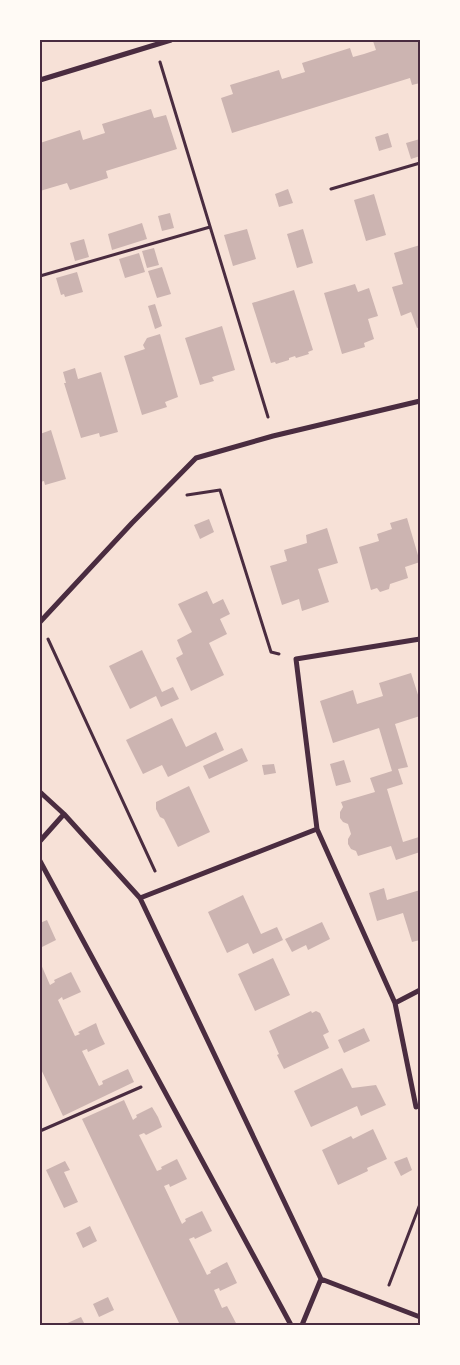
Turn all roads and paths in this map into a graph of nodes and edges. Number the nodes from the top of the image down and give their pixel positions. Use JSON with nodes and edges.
{"nodes":[{"id":1,"x":171,"y":40,"type":"edge"},
{"id":2,"x":155,"y":45,"type":"junction"},
{"id":3,"x":40,"y":80,"type":"edge"},
{"id":4,"x":420,"y":163,"type":"edge"},
{"id":5,"x":331,"y":189,"type":"dead end"},
{"id":6,"x":210,"y":227,"type":"junction"},
{"id":7,"x":40,"y":276,"type":"edge"},
{"id":8,"x":420,"y":401,"type":"edge"},
{"id":9,"x":273,"y":436,"type":"junction"},
{"id":10,"x":155,"y":501,"type":"junction"},
{"id":11,"x":40,"y":622,"type":"edge"},
{"id":12,"x":420,"y":639,"type":"edge"},
{"id":13,"x":296,"y":660,"type":"junction"},
{"id":14,"x":40,"y":792,"type":"edge"},
{"id":15,"x":64,"y":814,"type":"junction"},
{"id":16,"x":317,"y":829,"type":"junction"},
{"id":17,"x":40,"y":841,"type":"edge"},
{"id":18,"x":40,"y":861,"type":"edge"},
{"id":19,"x":163,"y":889,"type":"junction"},
{"id":20,"x":140,"y":898,"type":"junction"},
{"id":21,"x":420,"y":990,"type":"edge"},
{"id":22,"x":395,"y":1003,"type":"junction"},
{"id":23,"x":158,"y":1080,"type":"junction"},
{"id":24,"x":416,"y":1107,"type":"dead end"},
{"id":25,"x":40,"y":1132,"type":"edge"},
{"id":26,"x":420,"y":1204,"type":"edge"},
{"id":27,"x":321,"y":1278,"type":"junction"},
{"id":28,"x":382,"y":1302,"type":"junction"},
{"id":29,"x":420,"y":1317,"type":"edge"},
{"id":30,"x":291,"y":1325,"type":"edge"},
{"id":31,"x":302,"y":1325,"type":"edge"}],
"edges":[{"from":1,"to":2,"type":"street"},
{"from":2,"to":3,"type":"street"},
{"from":2,"to":6,"type":"path"},
{"from":4,"to":5,"type":"path"},
{"from":6,"to":7,"type":"path"},
{"from":6,"to":9,"type":"path"},
{"from":8,"to":9,"type":"street"},
{"from":9,"to":10,"type":"street"},
{"from":10,"to":11,"type":"street"},
{"from":10,"to":13,"type":"path"},
{"from":11,"to":19,"type":"path"},
{"from":12,"to":13,"type":"street"},
{"from":13,"to":16,"type":"street"},
{"from":14,"to":15,"type":"street"},
{"from":15,"to":17,"type":"street"},
{"from":15,"to":20,"type":"street"},
{"from":16,"to":19,"type":"street"},
{"from":16,"to":22,"type":"street"},
{"from":18,"to":23,"type":"street"},
{"from":19,"to":20,"type":"street"},
{"from":20,"to":27,"type":"street"},
{"from":21,"to":22,"type":"street"},
{"from":22,"to":24,"type":"street"},
{"from":23,"to":25,"type":"path"},
{"from":23,"to":30,"type":"street"},
{"from":26,"to":28,"type":"path"},
{"from":27,"to":28,"type":"street"},
{"from":27,"to":31,"type":"street"},
{"from":28,"to":29,"type":"street"}]}
